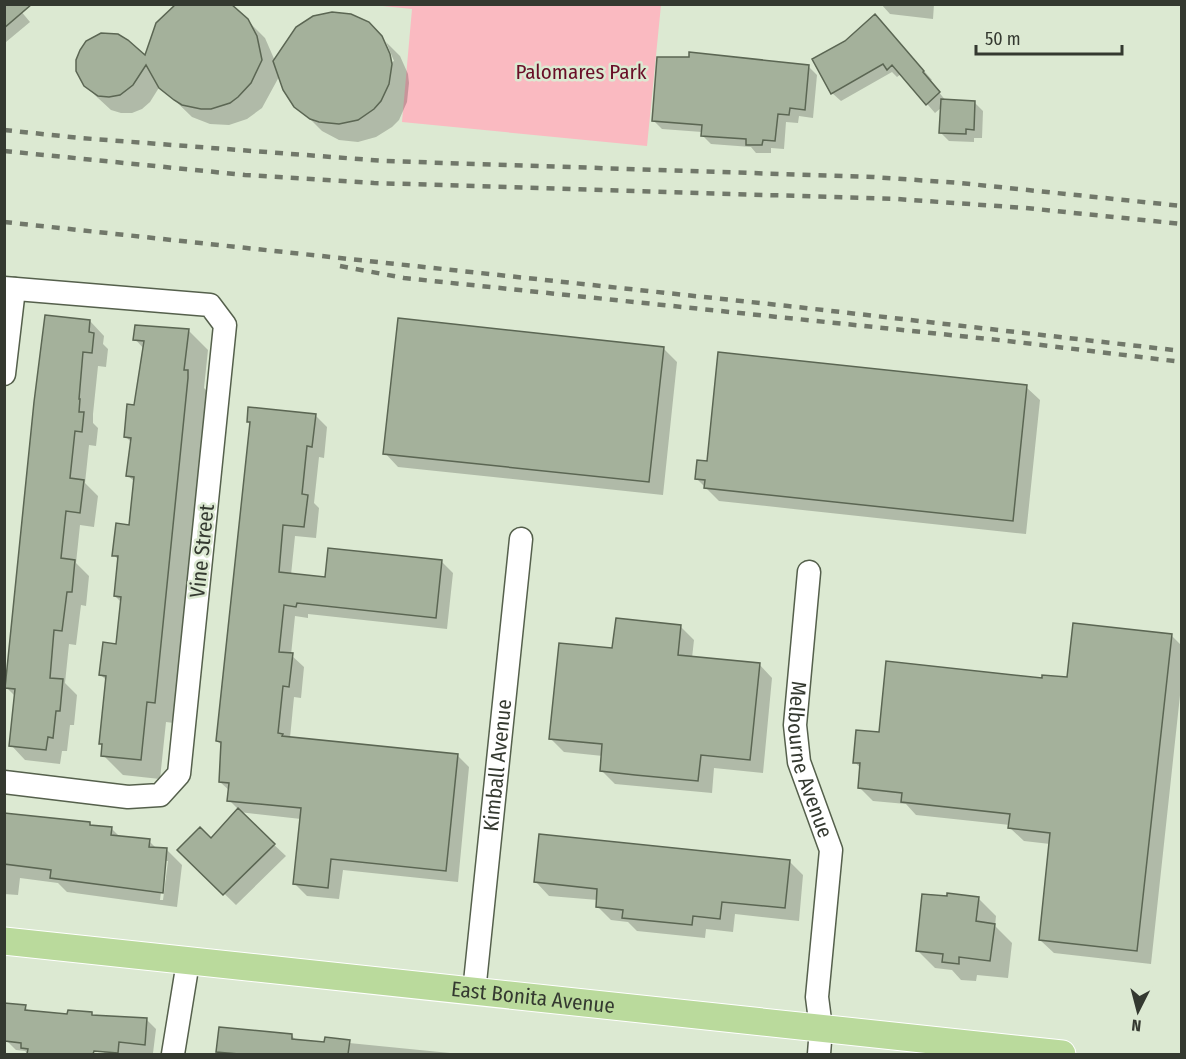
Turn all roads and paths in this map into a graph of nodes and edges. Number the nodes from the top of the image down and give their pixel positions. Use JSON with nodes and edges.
{"nodes":[{"id":1,"x":9,"y":288,"type":"edge"},
{"id":2,"x":4,"y":374,"type":"edge"},
{"id":3,"x":521,"y":539,"type":"dead end"},
{"id":4,"x":809,"y":572,"type":"dead end"},
{"id":5,"x":4,"y":782,"type":"edge"},
{"id":6,"x":4,"y":941,"type":"edge"},
{"id":7,"x":188,"y":962,"type":"junction"},
{"id":8,"x":474,"y":992,"type":"junction"},
{"id":9,"x":820,"y":1041,"type":"edge"},
{"id":10,"x":174,"y":1054,"type":"edge"},
{"id":11,"x":1062,"y":1054,"type":"edge"}],
"edges":[{"from":1,"to":2,"type":"street"},
{"from":1,"to":5,"type":"street","name":"Vine Street"},
{"from":3,"to":8,"type":"street","name":"Kimball Avenue"},
{"from":4,"to":9,"type":"street","name":"Melbourne Avenue"},
{"from":6,"to":7,"type":"main road","name":"East Bonita Avenue"},
{"from":7,"to":8,"type":"main road","name":"East Bonita Avenue"},
{"from":7,"to":10,"type":"street"},
{"from":8,"to":9,"type":"main road","name":"East Bonita Avenue"},
{"from":9,"to":11,"type":"main road","name":"East Bonita Avenue"}]}
